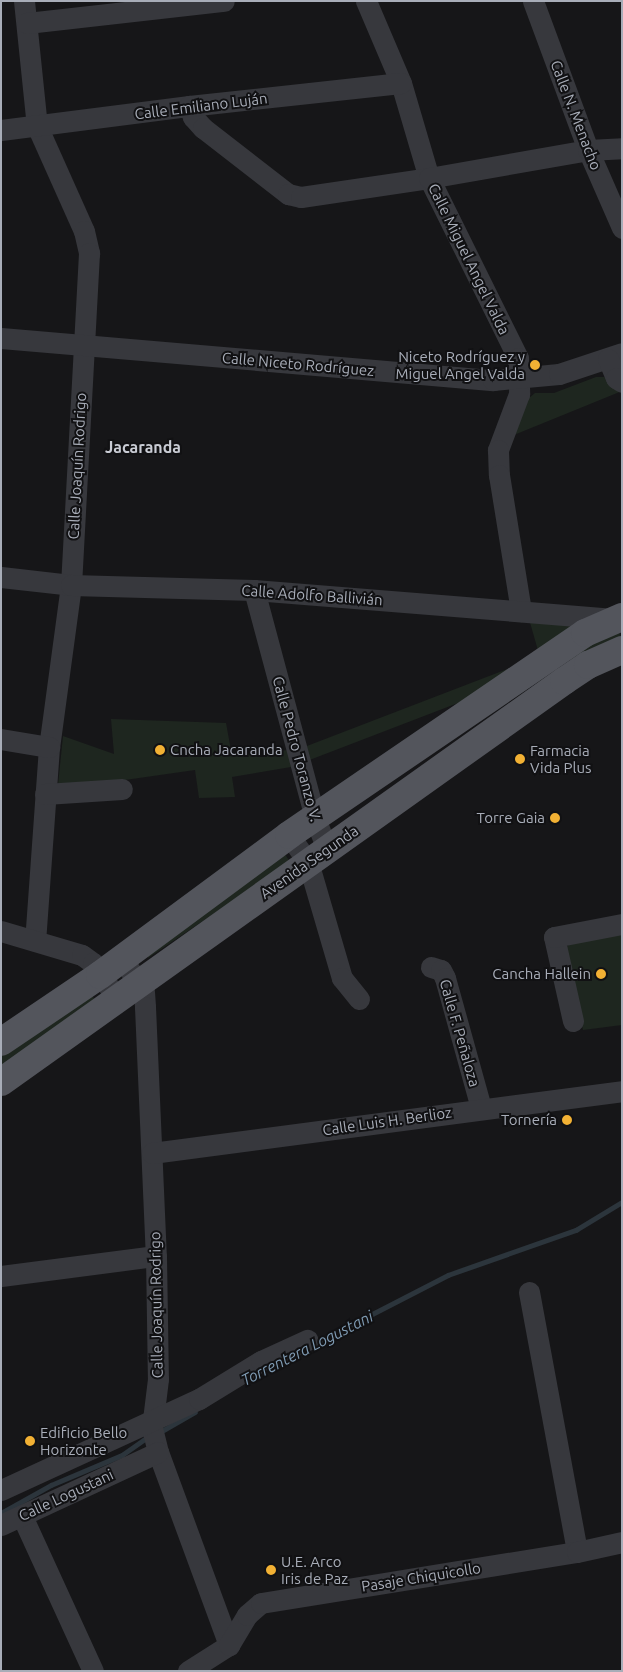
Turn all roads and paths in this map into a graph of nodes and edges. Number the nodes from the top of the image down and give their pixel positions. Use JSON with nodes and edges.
{"nodes":[{"id":1,"x":24,"y":1,"type":"edge"},
{"id":2,"x":224,"y":1,"type":"edge"},
{"id":3,"x":366,"y":1,"type":"edge"},
{"id":4,"x":533,"y":1,"type":"edge"},
{"id":5,"x":26,"y":22,"type":"junction"},
{"id":6,"x":401,"y":83,"type":"junction"},
{"id":7,"x":189,"y":106,"type":"junction"},
{"id":8,"x":37,"y":126,"type":"junction"},
{"id":9,"x":1,"y":130,"type":"edge"},
{"id":10,"x":622,"y":148,"type":"edge"},
{"id":11,"x":588,"y":150,"type":"junction"},
{"id":12,"x":430,"y":178,"type":"junction"},
{"id":13,"x":622,"y":228,"type":"edge"},
{"id":14,"x":1,"y":338,"type":"edge"},
{"id":15,"x":84,"y":345,"type":"junction"},
{"id":16,"x":615,"y":356,"type":"edge"},
{"id":17,"x":520,"y":378,"type":"junction"},
{"id":18,"x":622,"y":382,"type":"edge"},
{"id":19,"x":1,"y":577,"type":"edge"},
{"id":20,"x":71,"y":585,"type":"junction"},
{"id":21,"x":254,"y":590,"type":"junction"},
{"id":22,"x":521,"y":611,"type":"junction"},
{"id":23,"x":620,"y":619,"type":"edge"},
{"id":24,"x":622,"y":650,"type":"edge"},
{"id":25,"x":1,"y":739,"type":"edge"},
{"id":26,"x":49,"y":747,"type":"junction"},
{"id":27,"x":122,"y":789,"type":"dead end"},
{"id":28,"x":44,"y":794,"type":"junction"},
{"id":29,"x":315,"y":818,"type":"junction"},
{"id":30,"x":289,"y":835,"type":"junction"},
{"id":31,"x":318,"y":856,"type":"junction"},
{"id":32,"x":622,"y":924,"type":"edge"},
{"id":33,"x":1,"y":931,"type":"edge"},
{"id":34,"x":35,"y":940,"type":"junction"},
{"id":35,"x":122,"y":958,"type":"junction"},
{"id":36,"x":431,"y":966,"type":"dead end"},
{"id":37,"x":100,"y":975,"type":"junction"},
{"id":38,"x":138,"y":983,"type":"junction"},
{"id":39,"x":117,"y":999,"type":"junction"},
{"id":40,"x":359,"y":999,"type":"dead end"},
{"id":41,"x":573,"y":1021,"type":"dead end"},
{"id":42,"x":1,"y":1042,"type":"edge"},
{"id":43,"x":1,"y":1082,"type":"edge"},
{"id":44,"x":622,"y":1091,"type":"edge"},
{"id":45,"x":481,"y":1108,"type":"junction"},
{"id":46,"x":152,"y":1153,"type":"junction"},
{"id":47,"x":156,"y":1256,"type":"junction"},
{"id":48,"x":1,"y":1276,"type":"edge"},
{"id":49,"x":529,"y":1292,"type":"dead end"},
{"id":50,"x":307,"y":1340,"type":"dead end"},
{"id":51,"x":155,"y":1435,"type":"junction"},
{"id":52,"x":1,"y":1490,"type":"edge"},
{"id":53,"x":22,"y":1516,"type":"junction"},
{"id":54,"x":1,"y":1525,"type":"edge"},
{"id":55,"x":622,"y":1542,"type":"edge"},
{"id":56,"x":578,"y":1552,"type":"junction"},
{"id":57,"x":229,"y":1645,"type":"junction"},
{"id":58,"x":93,"y":1671,"type":"edge"},
{"id":59,"x":188,"y":1671,"type":"edge"}],
"edges":[{"from":1,"to":5,"type":"street","name":"Calle Joaquín Rodrigo"},
{"from":2,"to":5,"type":"street"},
{"from":3,"to":6,"type":"street","name":"Calle Miguel Angel Valda"},
{"from":4,"to":11,"type":"street","name":"Calle N. Menacho"},
{"from":5,"to":8,"type":"street","name":"Calle Joaquín Rodrigo"},
{"from":6,"to":7,"type":"street","name":"Calle Emiliano Luján"},
{"from":6,"to":12,"type":"street","name":"Calle Miguel Angel Valda"},
{"from":7,"to":8,"type":"street","name":"Calle Emiliano Luján"},
{"from":7,"to":12,"type":"street"},
{"from":8,"to":9,"type":"street","name":"Calle Emiliano Luján"},
{"from":8,"to":15,"type":"street","name":"Calle Joaquín Rodrigo"},
{"from":10,"to":11,"type":"street"},
{"from":11,"to":12,"type":"street"},
{"from":11,"to":13,"type":"street","name":"Calle N. Menacho"},
{"from":12,"to":17,"type":"street","name":"Calle Miguel Angel Valda"},
{"from":14,"to":15,"type":"street","name":"Calle Niceto Rodríguez"},
{"from":15,"to":17,"type":"street","name":"Calle Niceto Rodríguez"},
{"from":15,"to":20,"type":"street","name":"Calle Joaquín Rodrigo"},
{"from":16,"to":17,"type":"street","name":"Calle Niceto Rodríguez"},
{"from":16,"to":18,"type":"street"},
{"from":17,"to":22,"type":"street","name":"Calle Miguel Angel Valda"},
{"from":19,"to":20,"type":"street","name":"Calle Adolfo Ballivián"},
{"from":20,"to":21,"type":"street","name":"Calle Adolfo Ballivián"},
{"from":20,"to":26,"type":"street","name":"Calle Joaquín Rodrigo"},
{"from":21,"to":22,"type":"street","name":"Calle Adolfo Ballivián"},
{"from":21,"to":29,"type":"street","name":"Calle Pedro Toranzo V."},
{"from":22,"to":23,"type":"street","name":"Calle Adolfo Ballivián"},
{"from":23,"to":29,"type":"main road"},
{"from":24,"to":31,"type":"main road","name":"Avenida Segunda"},
{"from":25,"to":26,"type":"street"},
{"from":26,"to":28,"type":"street","name":"Calle Joaquín Rodrigo"},
{"from":27,"to":28,"type":"street"},
{"from":28,"to":34,"type":"street","name":"Calle Joaquín Rodrigo"},
{"from":29,"to":30,"type":"main road"},
{"from":29,"to":31,"type":"street","name":"Calle Pedro Toranzo V."},
{"from":30,"to":31,"type":"street","name":"Calle Pedro Toranzo V."},
{"from":30,"to":35,"type":"main road"},
{"from":31,"to":38,"type":"main road","name":"Avenida Segunda"},
{"from":31,"to":40,"type":"street","name":"Calle Pedro Toranzo V."},
{"from":32,"to":41,"type":"street"},
{"from":33,"to":34,"type":"street"},
{"from":34,"to":37,"type":"street"},
{"from":35,"to":37,"type":"main road"},
{"from":35,"to":38,"type":"street","name":"Calle Joaquín Rodrigo"},
{"from":36,"to":45,"type":"street","name":"Calle F. Peñaloza"},
{"from":37,"to":39,"type":"street"},
{"from":37,"to":42,"type":"main road"},
{"from":38,"to":39,"type":"main road","name":"Avenida Segunda"},
{"from":38,"to":46,"type":"street","name":"Calle Joaquín Rodrigo"},
{"from":39,"to":43,"type":"main road","name":"Avenida Segunda"},
{"from":44,"to":45,"type":"street","name":"Calle Luis H. Berlioz"},
{"from":45,"to":46,"type":"street","name":"Calle Luis H. Berlioz"},
{"from":46,"to":47,"type":"street","name":"Calle Joaquín Rodrigo"},
{"from":47,"to":48,"type":"street"},
{"from":47,"to":51,"type":"street","name":"Calle Joaquín Rodrigo"},
{"from":49,"to":56,"type":"street"},
{"from":50,"to":51,"type":"street","name":"Calle Logustani"},
{"from":51,"to":52,"type":"street","name":"Calle Logustani"},
{"from":51,"to":53,"type":"street","name":"Calle Logustani"},
{"from":51,"to":57,"type":"street","name":"Calle Joaquín Rodrigo"},
{"from":53,"to":54,"type":"street","name":"Calle Logustani"},
{"from":53,"to":58,"type":"street"},
{"from":55,"to":56,"type":"street","name":"Pasaje Chiquicollo"},
{"from":56,"to":57,"type":"street","name":"Pasaje Chiquicollo"},
{"from":57,"to":59,"type":"street","name":"Pasaje Chiquicollo"}]}
